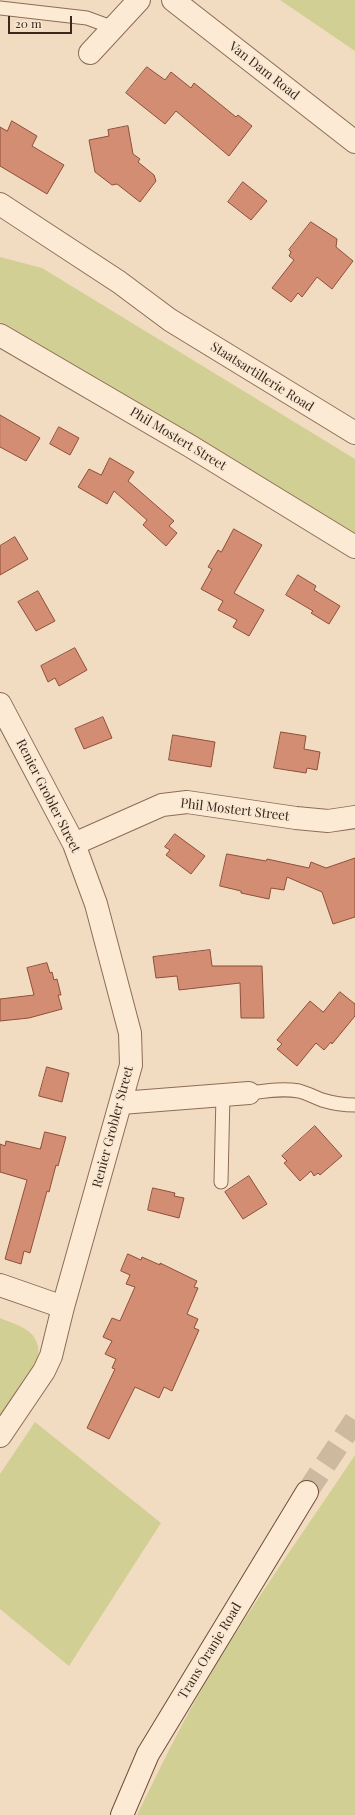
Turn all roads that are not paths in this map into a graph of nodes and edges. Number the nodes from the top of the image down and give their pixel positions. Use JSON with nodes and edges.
{"nodes":[{"id":1,"x":139,"y":0,"type":"edge"},
{"id":2,"x":173,"y":0,"type":"edge"},
{"id":3,"x":0,"y":8,"type":"edge"},
{"id":4,"x":114,"y":28,"type":"junction"},
{"id":5,"x":90,"y":53,"type":"dead end"},
{"id":6,"x":355,"y":142,"type":"edge"},
{"id":7,"x":0,"y":204,"type":"edge"},
{"id":8,"x":0,"y":222,"type":"edge"},
{"id":9,"x":170,"y":320,"type":"junction"},
{"id":10,"x":0,"y":335,"type":"edge"},
{"id":11,"x":355,"y":433,"type":"edge"},
{"id":12,"x":355,"y":547,"type":"edge"},
{"id":13,"x":0,"y":704,"type":"edge"},
{"id":14,"x":355,"y":817,"type":"edge"},
{"id":15,"x":74,"y":844,"type":"junction"},
{"id":16,"x":249,"y":1093,"type":"joint"},
{"id":17,"x":223,"y":1095,"type":"junction"},
{"id":18,"x":121,"y":1103,"type":"junction"},
{"id":19,"x":355,"y":1105,"type":"edge"},
{"id":20,"x":221,"y":1182,"type":"dead end"},
{"id":21,"x":0,"y":1285,"type":"edge"},
{"id":22,"x":63,"y":1307,"type":"junction"},
{"id":23,"x":0,"y":1436,"type":"edge"},
{"id":24,"x":307,"y":1492,"type":"tunnel mouth"},
{"id":25,"x":122,"y":1815,"type":"edge"}],
"edges":[{"from":1,"to":4,"type":"street"},
{"from":2,"to":6,"type":"street","name":"Van Dam Road"},
{"from":3,"to":4,"type":"lane"},
{"from":4,"to":5,"type":"street"},
{"from":7,"to":9,"type":"street","name":"Staatsartillerie Road"},
{"from":8,"to":9,"type":"street","name":"Staatsartillerie Road"},
{"from":9,"to":11,"type":"street","name":"Staatsartillerie Road"},
{"from":10,"to":12,"type":"street","name":"Phil Mostert Street"},
{"from":13,"to":15,"type":"street","name":"Renier Grobler Street"},
{"from":14,"to":15,"type":"street","name":"Phil Mostert Street"},
{"from":15,"to":18,"type":"street","name":"Renier Grobler Street"},
{"from":16,"to":17,"type":"street"},
{"from":16,"to":19,"type":"lane"},
{"from":17,"to":18,"type":"street"},
{"from":17,"to":20,"type":"lane"},
{"from":18,"to":22,"type":"street","name":"Renier Grobler Street"},
{"from":21,"to":22,"type":"street"},
{"from":22,"to":23,"type":"street","name":"Renier Grobler Street"},
{"from":24,"to":25,"type":"street","name":"Trans Oranje Road"}]}
